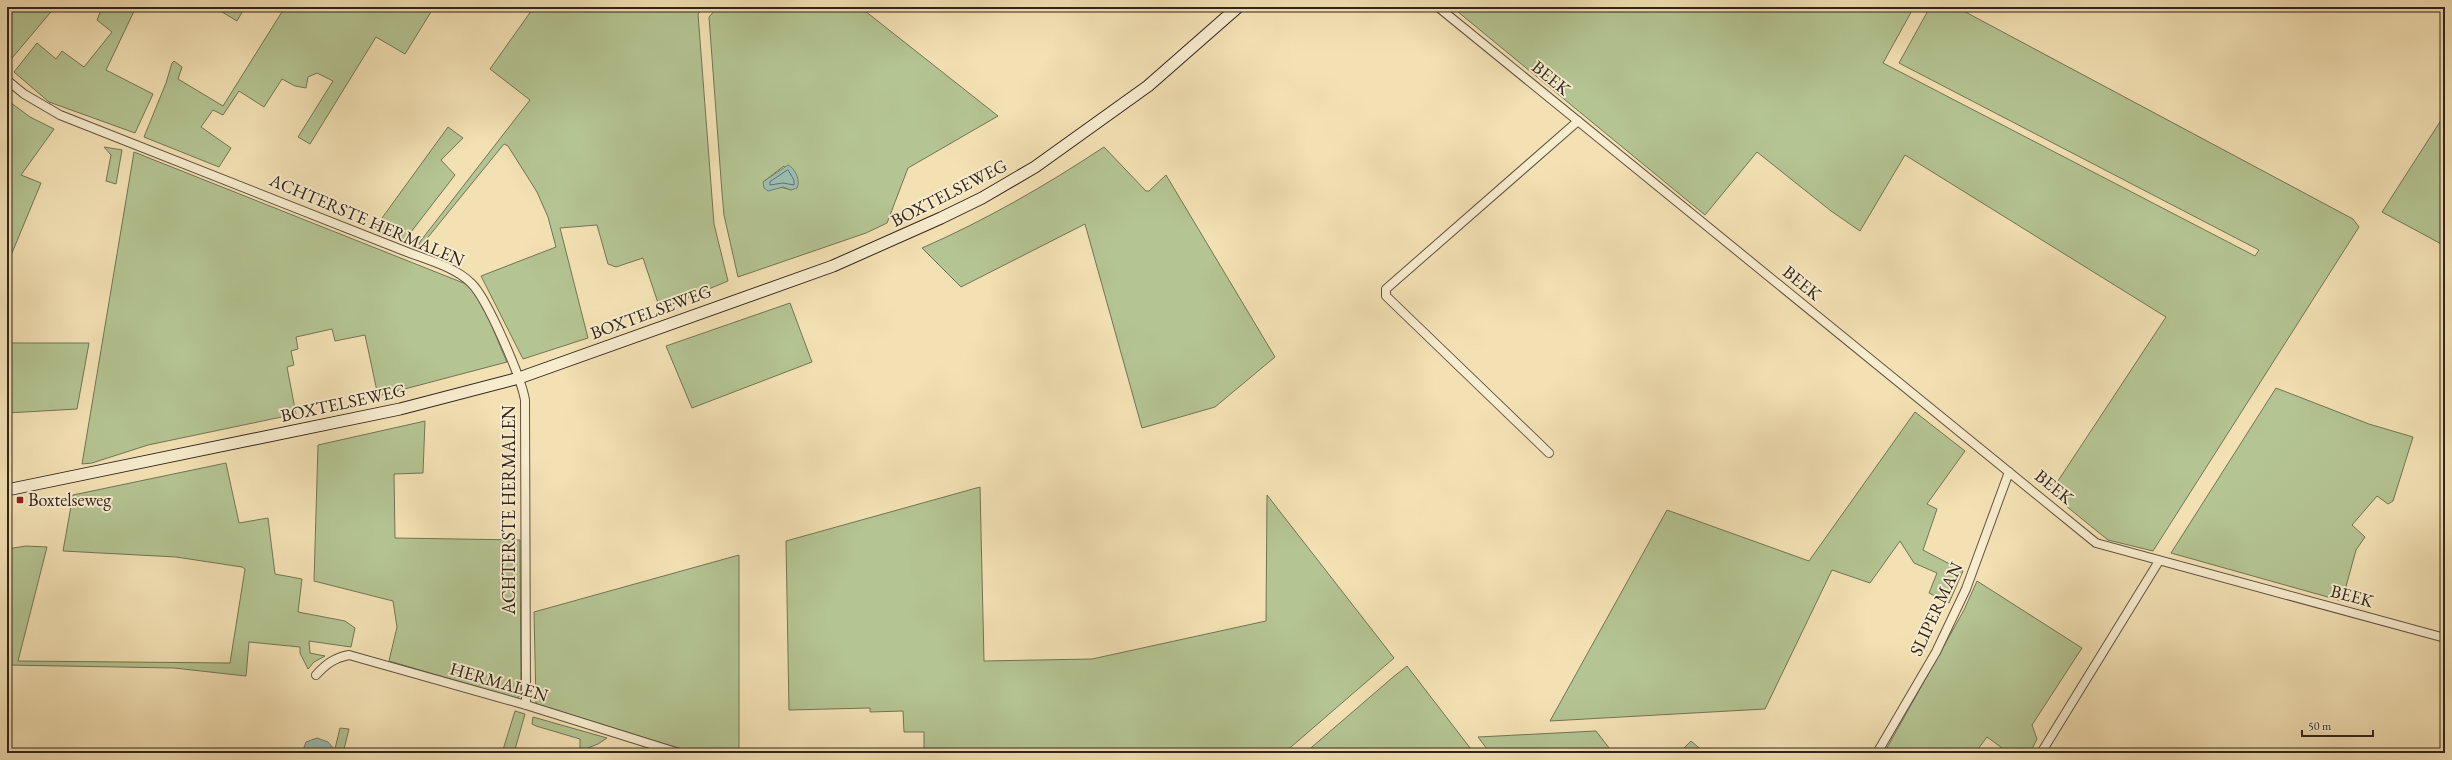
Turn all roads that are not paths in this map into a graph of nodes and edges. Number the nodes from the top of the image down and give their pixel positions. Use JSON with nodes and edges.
{"nodes":[{"id":1,"x":1238,"y":7,"type":"edge"},
{"id":2,"x":1438,"y":7,"type":"edge"},
{"id":3,"x":7,"y":80,"type":"edge"},
{"id":4,"x":1578,"y":121,"type":"junction"},
{"id":5,"x":519,"y":378,"type":"junction"},
{"id":6,"x":1549,"y":453,"type":"dead end"},
{"id":7,"x":2009,"y":472,"type":"junction"},
{"id":8,"x":7,"y":490,"type":"edge"},
{"id":9,"x":2159,"y":561,"type":"junction"},
{"id":10,"x":2445,"y":638,"type":"edge"},
{"id":11,"x":316,"y":675,"type":"dead end"},
{"id":12,"x":526,"y":705,"type":"junction"},
{"id":13,"x":679,"y":753,"type":"edge"},
{"id":14,"x":1877,"y":753,"type":"edge"},
{"id":15,"x":2041,"y":753,"type":"edge"}],
"edges":[{"from":1,"to":5,"type":"main road","name":"BOXTELSEWEG"},
{"from":2,"to":4,"type":"street","name":"BEEK"},
{"from":3,"to":5,"type":"street","name":"ACHTERSTE HERMALEN"},
{"from":4,"to":6,"type":"street"},
{"from":4,"to":7,"type":"street","name":"BEEK"},
{"from":5,"to":8,"type":"main road","name":"BOXTELSEWEG"},
{"from":5,"to":12,"type":"street","name":"ACHTERSTE HERMALEN"},
{"from":7,"to":9,"type":"street","name":"BEEK"},
{"from":7,"to":14,"type":"street","name":"SLIPERMAN"},
{"from":9,"to":10,"type":"street","name":"BEEK"},
{"from":9,"to":15,"type":"street"},
{"from":11,"to":12,"type":"street","name":"HERMALEN"},
{"from":12,"to":13,"type":"street","name":"HERMALEN"}]}
